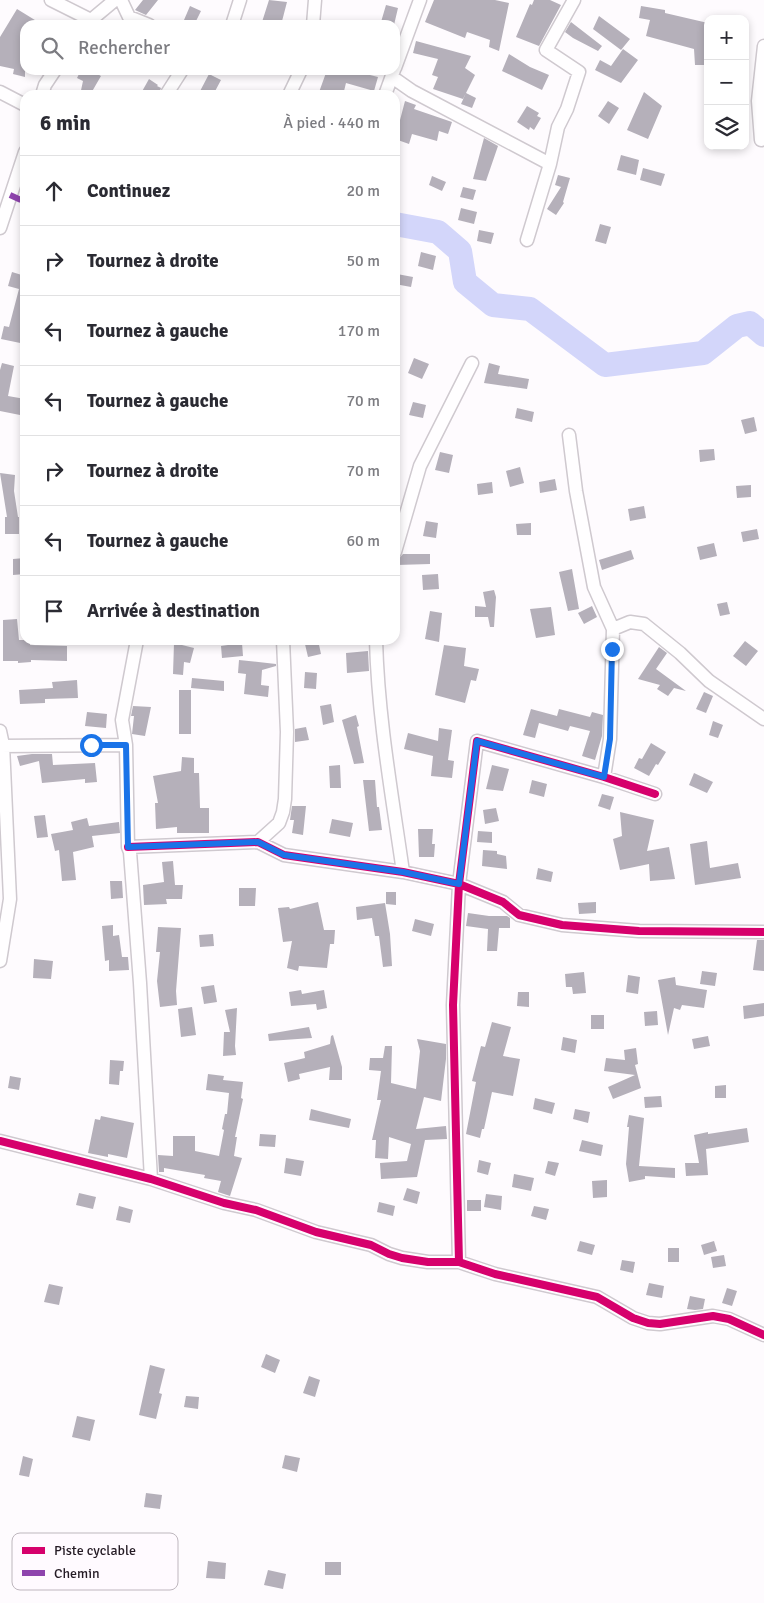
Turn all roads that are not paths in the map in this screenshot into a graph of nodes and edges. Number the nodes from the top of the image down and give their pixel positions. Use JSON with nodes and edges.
{"nodes":[{"id":1,"x":51,"y":0,"type":"edge"},
{"id":2,"x":115,"y":0,"type":"edge"},
{"id":3,"x":122,"y":0,"type":"edge"},
{"id":4,"x":240,"y":0,"type":"edge"},
{"id":5,"x":315,"y":0,"type":"edge"},
{"id":6,"x":420,"y":0,"type":"edge"},
{"id":7,"x":574,"y":0,"type":"edge"},
{"id":8,"x":84,"y":20,"type":"edge"},
{"id":9,"x":92,"y":20,"type":"edge"},
{"id":10,"x":136,"y":20,"type":"edge"},
{"id":11,"x":234,"y":20,"type":"edge"},
{"id":12,"x":313,"y":20,"type":"edge"},
{"id":13,"x":764,"y":46,"type":"edge"},
{"id":14,"x":400,"y":55,"type":"edge"},
{"id":15,"x":52,"y":75,"type":"edge"},
{"id":16,"x":179,"y":75,"type":"edge"},
{"id":17,"x":299,"y":75,"type":"edge"},
{"id":18,"x":393,"y":75,"type":"edge"},
{"id":19,"x":397,"y":75,"type":"edge"},
{"id":20,"x":44,"y":90,"type":"edge"},
{"id":21,"x":169,"y":90,"type":"edge"},
{"id":22,"x":291,"y":90,"type":"edge"},
{"id":23,"x":387,"y":90,"type":"edge"},
{"id":24,"x":0,"y":92,"type":"edge"},
{"id":25,"x":20,"y":102,"type":"edge"},
{"id":26,"x":761,"y":140,"type":"dead end"},
{"id":27,"x":550,"y":164,"type":"junction"},
{"id":28,"x":20,"y":165,"type":"edge"},
{"id":29,"x":3,"y":209,"type":"edge"},
{"id":30,"x":0,"y":228,"type":"edge"},
{"id":31,"x":527,"y":240,"type":"dead end"},
{"id":32,"x":472,"y":363,"type":"dead end"},
{"id":33,"x":569,"y":435,"type":"dead end"},
{"id":34,"x":400,"y":535,"type":"edge"},
{"id":35,"x":613,"y":629,"type":"junction"},
{"id":36,"x":137,"y":645,"type":"edge"},
{"id":37,"x":283,"y":645,"type":"edge"},
{"id":38,"x":376,"y":645,"type":"edge"},
{"id":39,"x":764,"y":719,"type":"edge"},
{"id":40,"x":0,"y":731,"type":"edge"},
{"id":41,"x":126,"y":745,"type":"junction"},
{"id":42,"x":2,"y":746,"type":"edge"},
{"id":43,"x":604,"y":777,"type":"junction"},
{"id":44,"x":655,"y":794,"type":"dead end"},
{"id":45,"x":258,"y":842,"type":"junction"},
{"id":46,"x":128,"y":847,"type":"junction"},
{"id":47,"x":403,"y":872,"type":"junction"},
{"id":48,"x":459,"y":884,"type":"junction"},
{"id":49,"x":5,"y":900,"type":"edge"},
{"id":50,"x":764,"y":932,"type":"edge"},
{"id":51,"x":0,"y":961,"type":"edge"},
{"id":52,"x":0,"y":1141,"type":"edge"},
{"id":53,"x":151,"y":1179,"type":"junction"},
{"id":54,"x":459,"y":1262,"type":"junction"},
{"id":55,"x":764,"y":1335,"type":"edge"}],
"edges":[{"from":1,"to":8,"type":"street"},
{"from":2,"to":9,"type":"street"},
{"from":3,"to":10,"type":"street"},
{"from":4,"to":11,"type":"street"},
{"from":5,"to":12,"type":"street"},
{"from":6,"to":14,"type":"street"},
{"from":7,"to":27,"type":"street"},
{"from":13,"to":26,"type":"street"},
{"from":15,"to":20,"type":"street"},
{"from":16,"to":21,"type":"street"},
{"from":17,"to":22,"type":"street"},
{"from":18,"to":23,"type":"street"},
{"from":19,"to":27,"type":"street"},
{"from":24,"to":25,"type":"street"},
{"from":27,"to":31,"type":"street"},
{"from":28,"to":29,"type":"street"},
{"from":29,"to":30,"type":"street"},
{"from":32,"to":34,"type":"street"},
{"from":33,"to":35,"type":"street"},
{"from":35,"to":39,"type":"street"},
{"from":35,"to":43,"type":"street"},
{"from":36,"to":41,"type":"street"},
{"from":37,"to":45,"type":"street"},
{"from":38,"to":47,"type":"street"},
{"from":40,"to":42,"type":"street"},
{"from":41,"to":42,"type":"street"},
{"from":41,"to":46,"type":"street"},
{"from":42,"to":49,"type":"street"},
{"from":43,"to":44,"type":"street"},
{"from":43,"to":48,"type":"street"},
{"from":45,"to":46,"type":"street"},
{"from":45,"to":47,"type":"street"},
{"from":46,"to":53,"type":"street"},
{"from":47,"to":48,"type":"street"},
{"from":48,"to":50,"type":"street"},
{"from":48,"to":54,"type":"street"},
{"from":49,"to":51,"type":"street"},
{"from":52,"to":53,"type":"street"},
{"from":53,"to":54,"type":"street"},
{"from":54,"to":55,"type":"street"}]}
